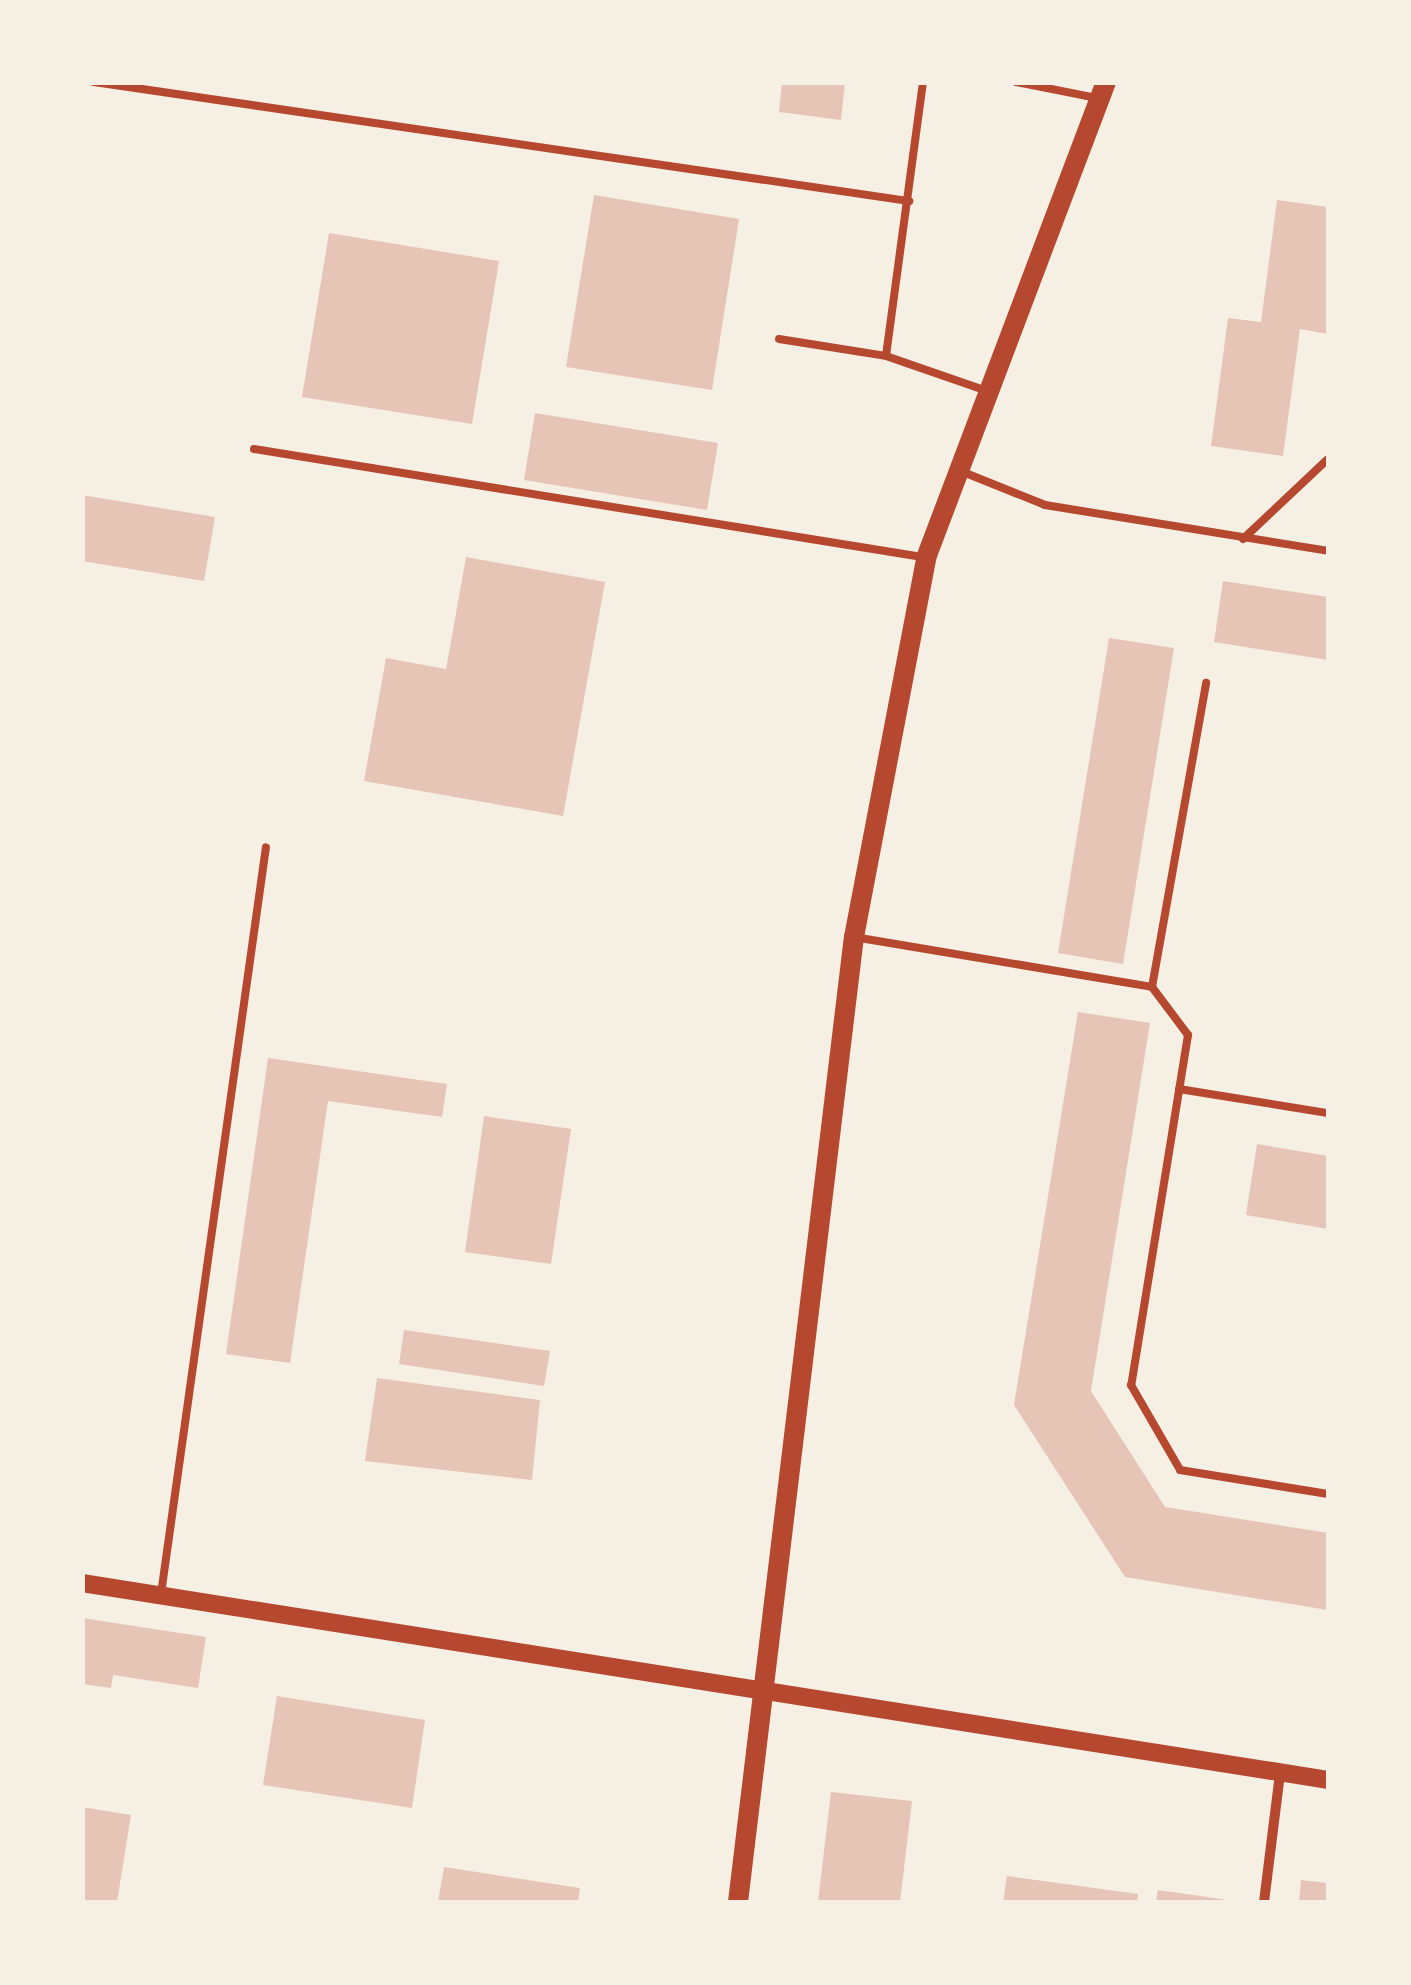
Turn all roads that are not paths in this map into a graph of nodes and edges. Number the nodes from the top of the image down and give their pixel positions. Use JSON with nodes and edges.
{"nodes":[{"id":1,"x":94,"y":82,"type":"edge"},
{"id":2,"x":924,"y":82,"type":"edge"},
{"id":3,"x":1016,"y":82,"type":"edge"},
{"id":4,"x":1101,"y":90,"type":"edge"},
{"id":5,"x":909,"y":201,"type":"junction"},
{"id":6,"x":779,"y":339,"type":"dead end"},
{"id":7,"x":886,"y":356,"type":"junction"},
{"id":8,"x":984,"y":390,"type":"junction"},
{"id":9,"x":254,"y":450,"type":"dead end"},
{"id":10,"x":1328,"y":459,"type":"edge"},
{"id":11,"x":954,"y":468,"type":"junction"},
{"id":12,"x":1243,"y":539,"type":"junction"},
{"id":13,"x":1328,"y":551,"type":"edge"},
{"id":14,"x":926,"y":558,"type":"junction"},
{"id":15,"x":1206,"y":682,"type":"dead end"},
{"id":16,"x":266,"y":847,"type":"dead end"},
{"id":17,"x":854,"y":937,"type":"junction"},
{"id":18,"x":1152,"y":987,"type":"junction"},
{"id":19,"x":1179,"y":1089,"type":"junction"},
{"id":20,"x":1328,"y":1113,"type":"edge"},
{"id":21,"x":1328,"y":1494,"type":"edge"},
{"id":22,"x":82,"y":1583,"type":"edge"},
{"id":23,"x":160,"y":1598,"type":"junction"},
{"id":24,"x":765,"y":1697,"type":"junction"},
{"id":25,"x":1280,"y":1773,"type":"junction"},
{"id":26,"x":1328,"y":1780,"type":"edge"},
{"id":27,"x":738,"y":1902,"type":"edge"},
{"id":28,"x":1264,"y":1902,"type":"edge"}],
"edges":[{"from":1,"to":5,"type":"lane"},
{"from":2,"to":5,"type":"lane"},
{"from":3,"to":4,"type":"lane"},
{"from":4,"to":8,"type":"main road"},
{"from":5,"to":7,"type":"lane"},
{"from":6,"to":7,"type":"lane"},
{"from":7,"to":8,"type":"lane"},
{"from":8,"to":11,"type":"main road"},
{"from":9,"to":14,"type":"lane"},
{"from":10,"to":12,"type":"lane"},
{"from":11,"to":12,"type":"lane"},
{"from":11,"to":14,"type":"main road"},
{"from":12,"to":13,"type":"lane"},
{"from":14,"to":17,"type":"main road"},
{"from":15,"to":18,"type":"lane"},
{"from":16,"to":23,"type":"lane"},
{"from":17,"to":18,"type":"lane"},
{"from":17,"to":24,"type":"main road"},
{"from":18,"to":19,"type":"lane"},
{"from":19,"to":20,"type":"lane"},
{"from":19,"to":21,"type":"lane"},
{"from":22,"to":23,"type":"street"},
{"from":23,"to":24,"type":"street"},
{"from":24,"to":25,"type":"street"},
{"from":24,"to":27,"type":"main road"},
{"from":25,"to":26,"type":"street"},
{"from":25,"to":28,"type":"street"}]}
